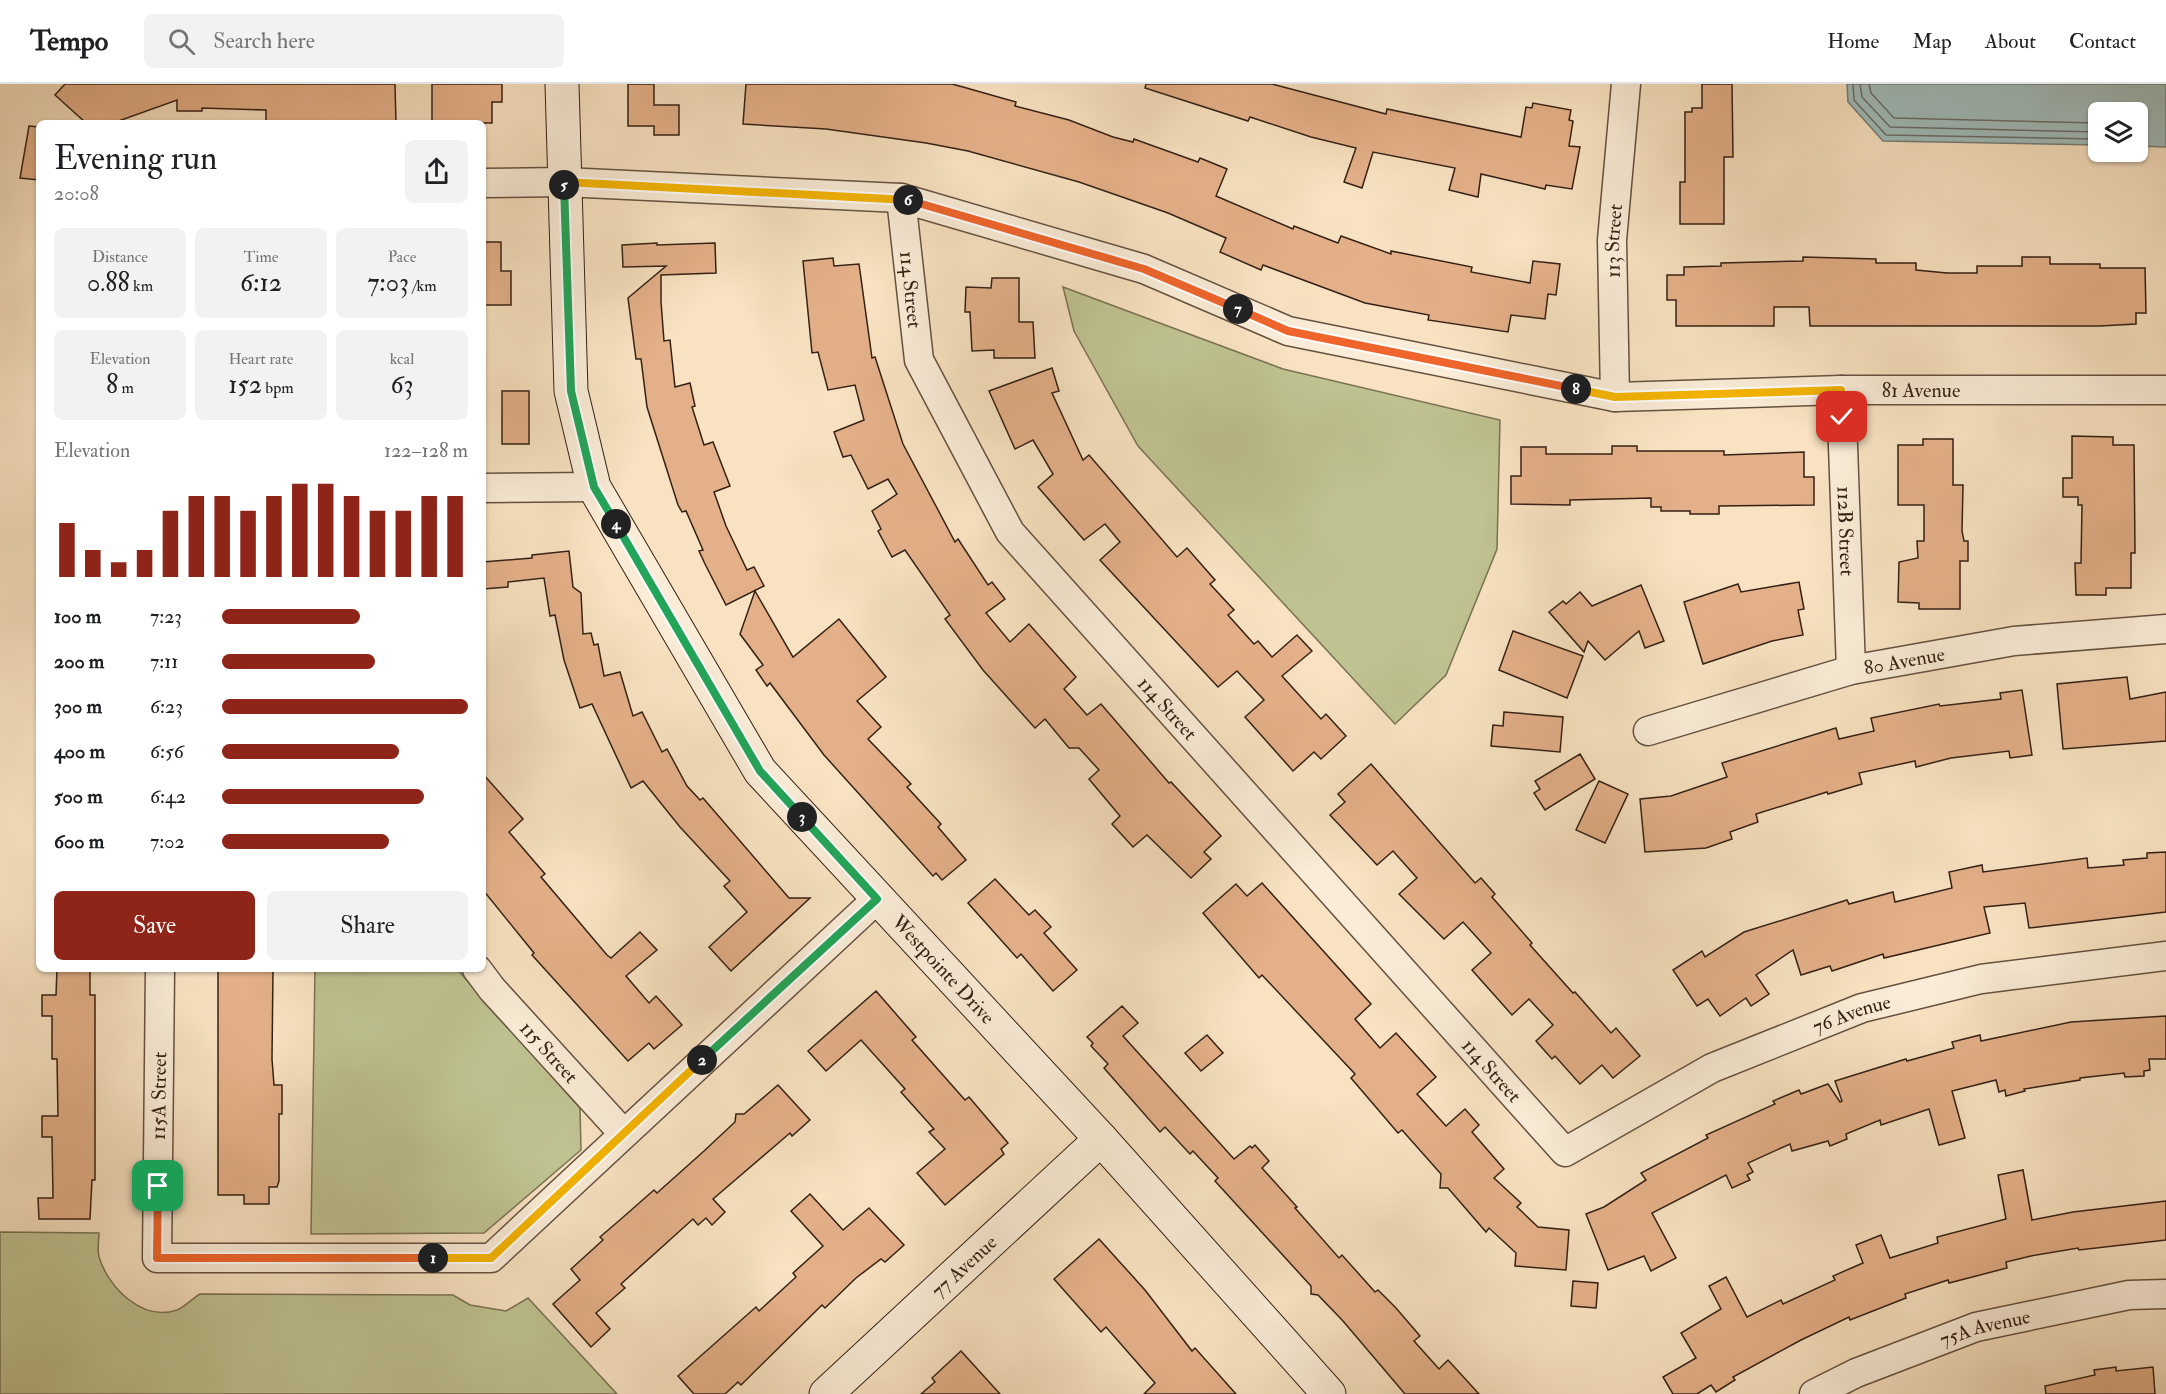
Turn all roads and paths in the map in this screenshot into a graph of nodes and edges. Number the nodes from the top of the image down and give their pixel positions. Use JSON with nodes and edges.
{"nodes":[{"id":1,"x":562,"y":84,"type":"edge"},
{"id":2,"x":1626,"y":84,"type":"edge"},
{"id":3,"x":564,"y":182,"type":"junction"},
{"id":4,"x":486,"y":183,"type":"edge"},
{"id":5,"x":901,"y":198,"type":"junction"},
{"id":6,"x":1841,"y":390,"type":"junction"},
{"id":7,"x":2166,"y":390,"type":"edge"},
{"id":8,"x":1615,"y":397,"type":"junction"},
{"id":9,"x":594,"y":487,"type":"junction"},
{"id":10,"x":486,"y":488,"type":"edge"},
{"id":11,"x":2166,"y":629,"type":"edge"},
{"id":12,"x":1851,"y":670,"type":"junction"},
{"id":13,"x":1648,"y":731,"type":"dead end"},
{"id":14,"x":877,"y":899,"type":"junction"},
{"id":15,"x":2166,"y":956,"type":"edge"},
{"id":16,"x":160,"y":972,"type":"edge"},
{"id":17,"x":479,"y":972,"type":"edge"},
{"id":18,"x":623,"y":1134,"type":"junction"},
{"id":19,"x":1101,"y":1138,"type":"junction"},
{"id":20,"x":1565,"y":1152,"type":"joint"},
{"id":21,"x":2166,"y":1294,"type":"edge"},
{"id":22,"x":839,"y":1390,"type":"edge"},
{"id":23,"x":1329,"y":1394,"type":"edge"},
{"id":24,"x":1814,"y":1394,"type":"edge"}],
"edges":[{"from":1,"to":3,"type":"street","name":"Westpointe Drive"},
{"from":2,"to":8,"type":"street","name":"113 Street"},
{"from":3,"to":4,"type":"street","name":"81 Avenue"},
{"from":3,"to":5,"type":"street","name":"81 Avenue"},
{"from":3,"to":9,"type":"street","name":"Westpointe Drive"},
{"from":5,"to":8,"type":"street","name":"81 Avenue"},
{"from":5,"to":20,"type":"street","name":"114 Street"},
{"from":6,"to":7,"type":"street","name":"81 Avenue"},
{"from":6,"to":8,"type":"street","name":"81 Avenue"},
{"from":6,"to":12,"type":"street","name":"112B Street"},
{"from":9,"to":10,"type":"street"},
{"from":9,"to":14,"type":"street","name":"Westpointe Drive"},
{"from":11,"to":12,"type":"street","name":"80 Avenue"},
{"from":12,"to":13,"type":"street","name":"80 Avenue"},
{"from":14,"to":18,"type":"street"},
{"from":14,"to":19,"type":"street","name":"Westpointe Drive"},
{"from":15,"to":20,"type":"street","name":"76 Avenue"},
{"from":16,"to":18,"type":"street","name":"115A Street"},
{"from":17,"to":18,"type":"street","name":"115 Street"},
{"from":19,"to":22,"type":"street","name":"77 Avenue"},
{"from":19,"to":23,"type":"street","name":"Westpointe Drive"},
{"from":21,"to":24,"type":"street","name":"75A Avenue"}]}
